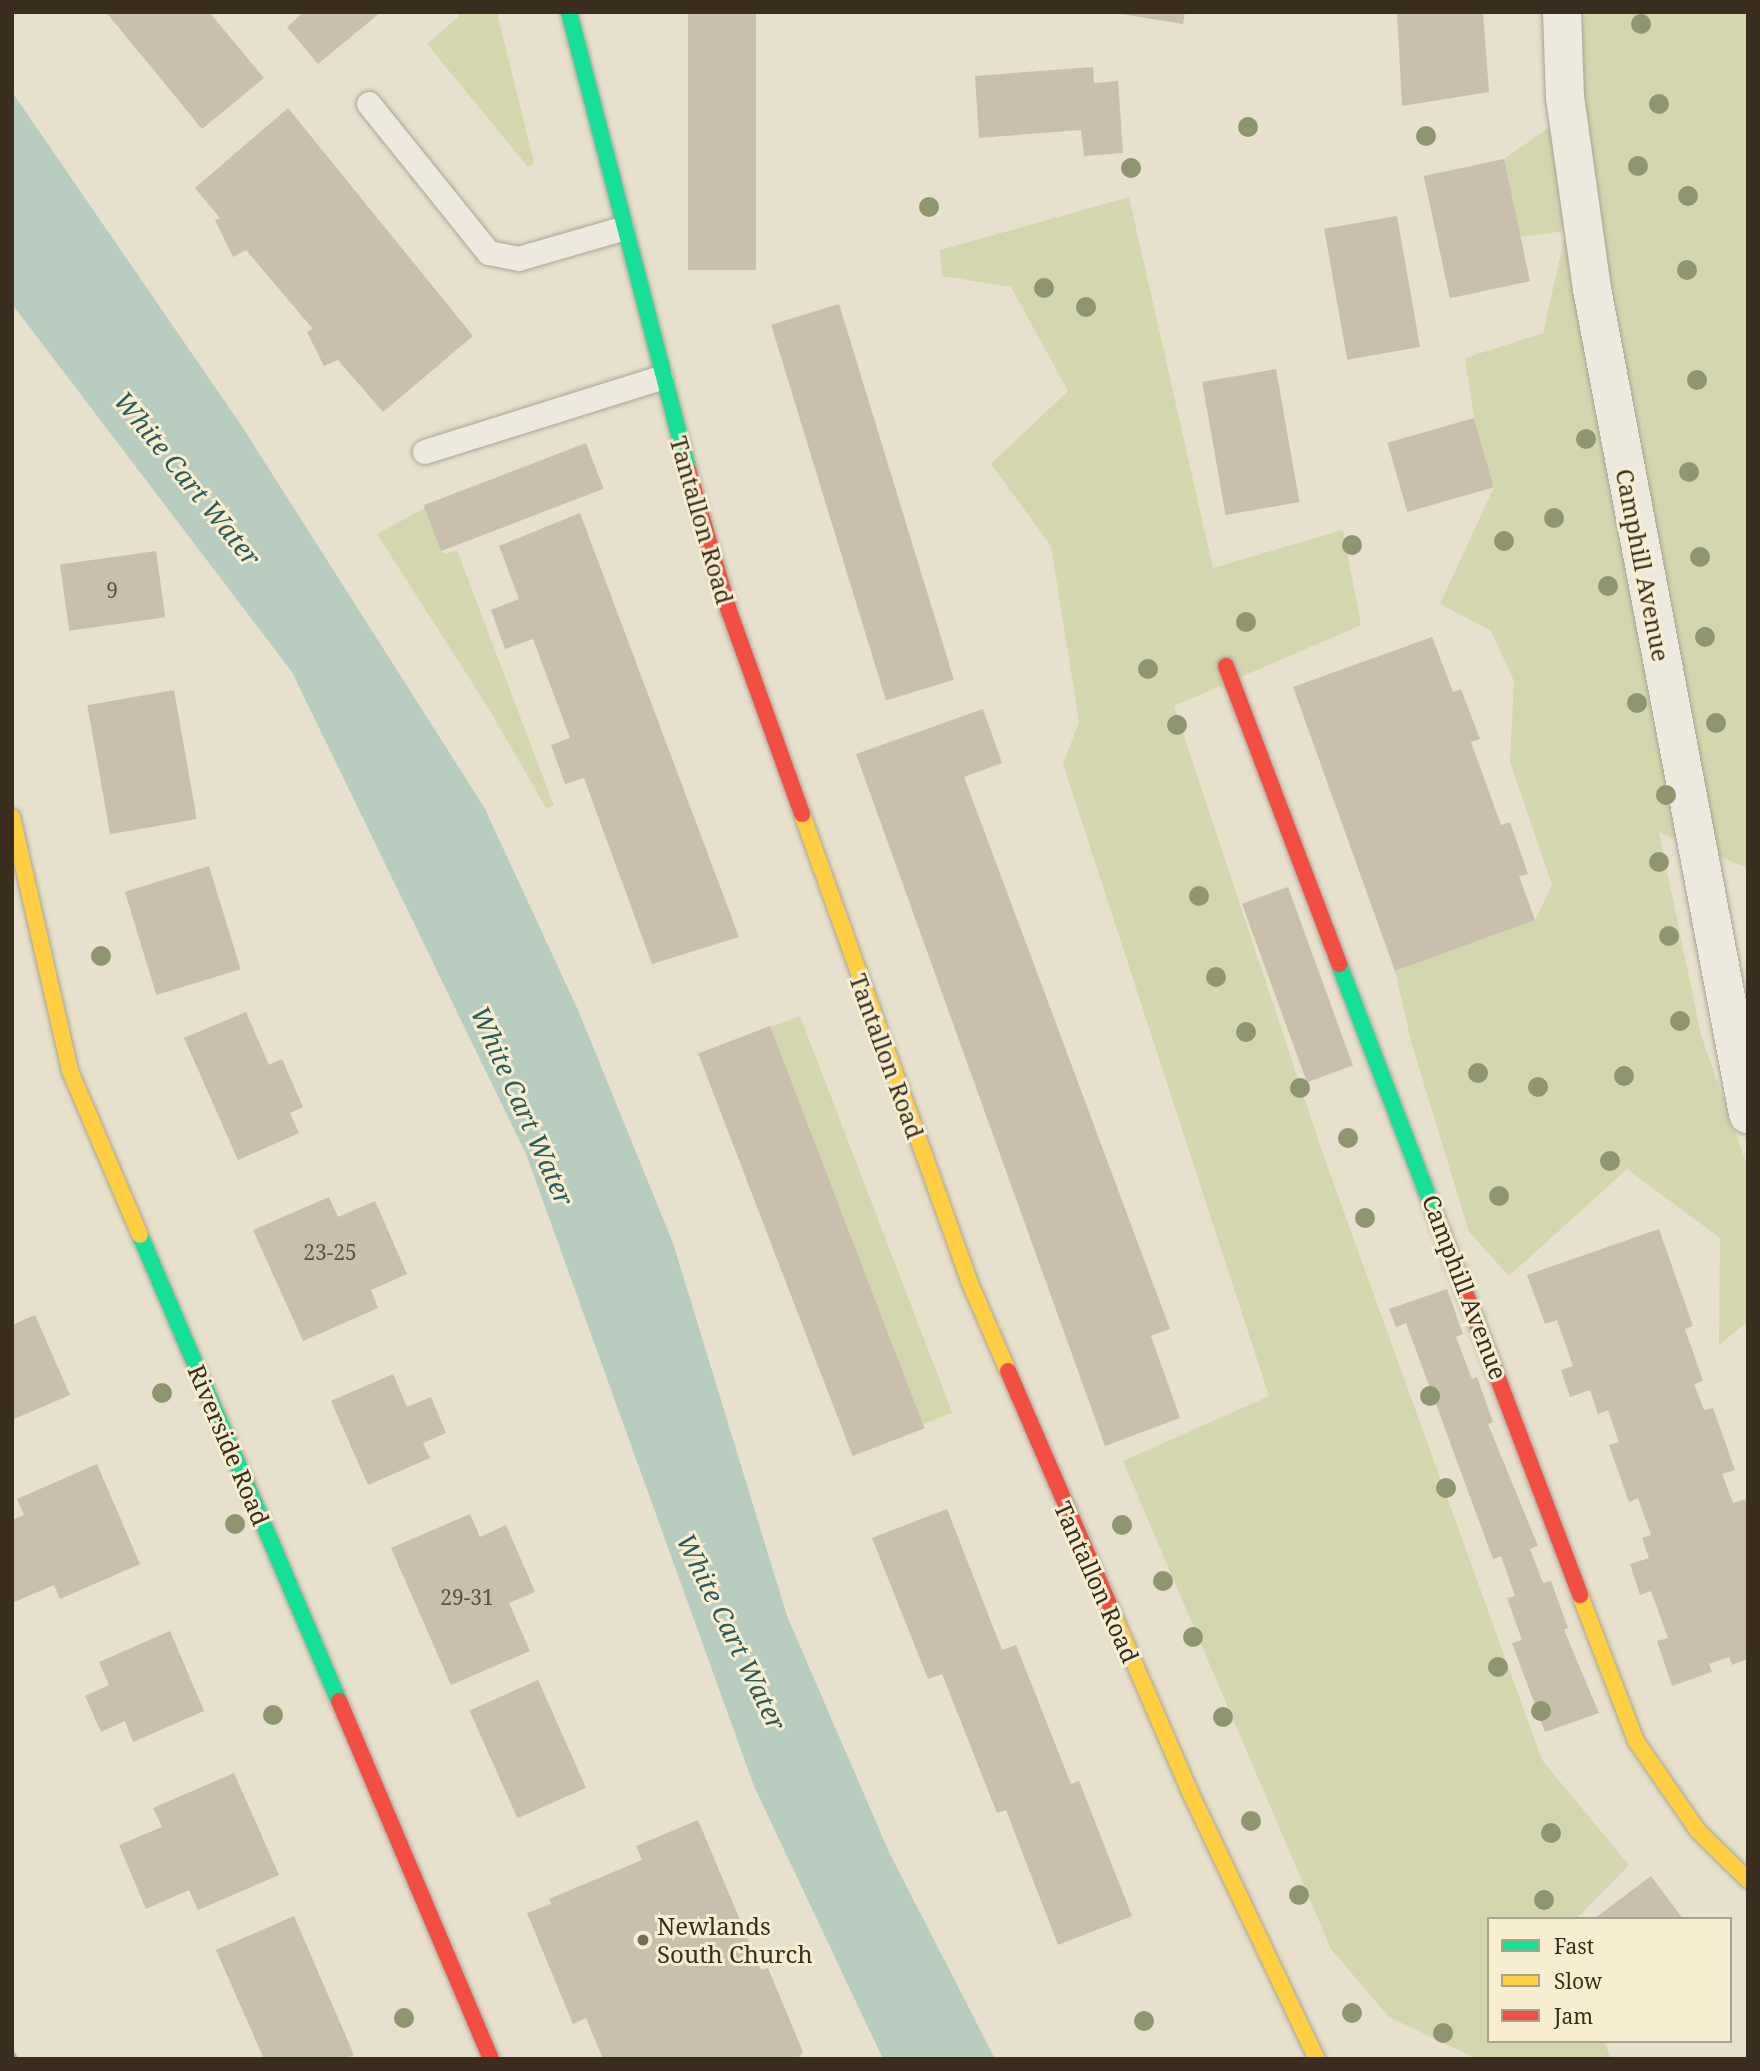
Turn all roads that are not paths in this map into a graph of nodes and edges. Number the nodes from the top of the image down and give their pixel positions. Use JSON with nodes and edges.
{"nodes":[{"id":1,"x":569,"y":12,"type":"edge"},
{"id":2,"x":1562,"y":12,"type":"edge"},
{"id":3,"x":369,"y":104,"type":"dead end"},
{"id":4,"x":622,"y":229,"type":"junction"},
{"id":5,"x":661,"y":378,"type":"junction"},
{"id":6,"x":425,"y":452,"type":"dead end"},
{"id":7,"x":1226,"y":666,"type":"dead end"},
{"id":8,"x":12,"y":817,"type":"edge"},
{"id":9,"x":1748,"y":1114,"type":"edge"},
{"id":10,"x":1748,"y":1880,"type":"edge"},
{"id":11,"x":491,"y":2059,"type":"edge"},
{"id":12,"x":1317,"y":2059,"type":"edge"}],
"edges":[{"from":1,"to":4,"type":"street","name":"Tantallon Road"},
{"from":2,"to":9,"type":"street","name":"Camphill Avenue"},
{"from":3,"to":4,"type":"lane"},
{"from":4,"to":5,"type":"street","name":"Tantallon Road"},
{"from":5,"to":6,"type":"lane"},
{"from":5,"to":12,"type":"street","name":"Tantallon Road"},
{"from":7,"to":10,"type":"street","name":"Camphill Avenue"},
{"from":8,"to":11,"type":"street","name":"Riverside Road"}]}
